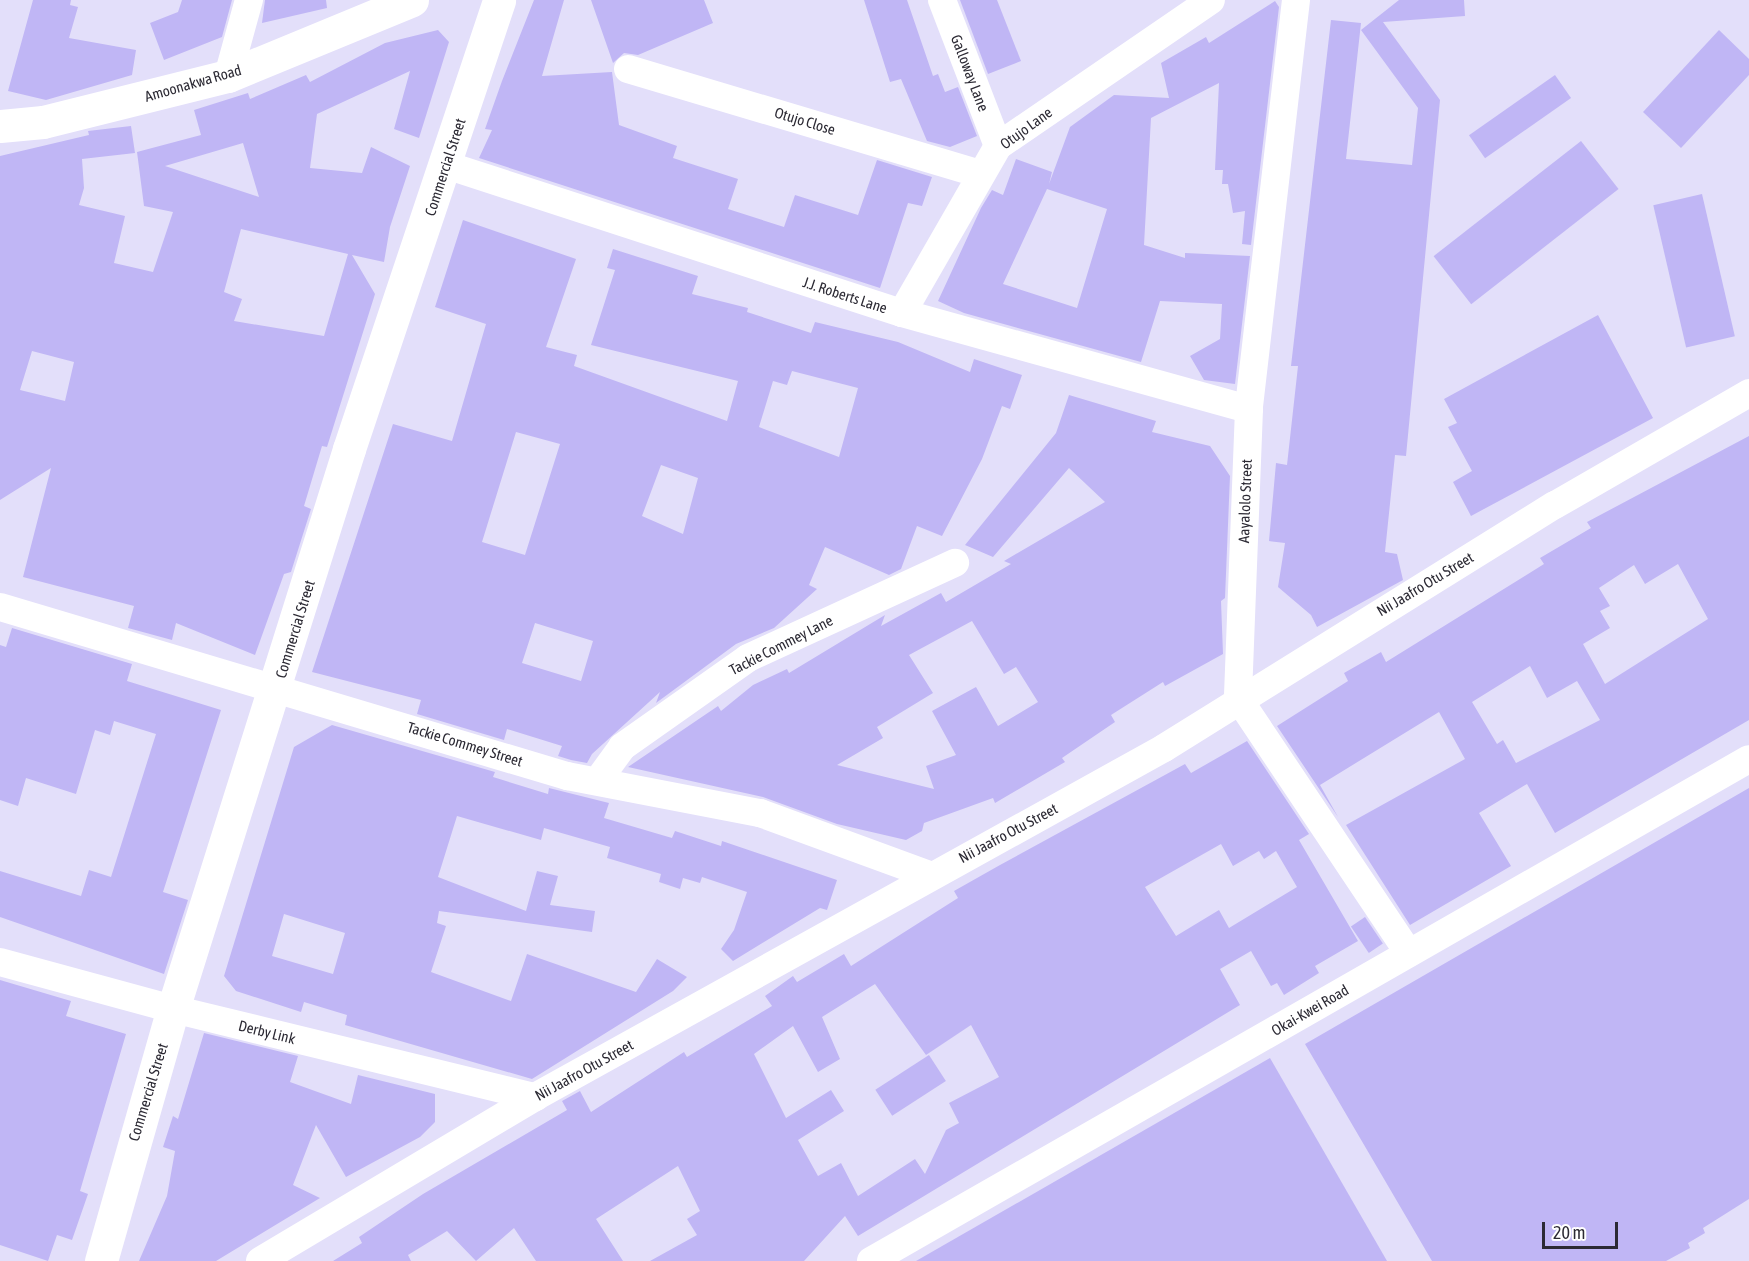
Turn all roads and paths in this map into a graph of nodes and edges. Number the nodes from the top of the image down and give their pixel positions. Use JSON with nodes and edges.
{"nodes":[{"id":1,"x":249,"y":0,"type":"edge"},
{"id":2,"x":412,"y":0,"type":"edge"},
{"id":3,"x":499,"y":0,"type":"edge"},
{"id":4,"x":942,"y":0,"type":"edge"},
{"id":5,"x":1211,"y":0,"type":"edge"},
{"id":6,"x":1296,"y":0,"type":"edge"},
{"id":7,"x":628,"y":69,"type":"dead end"},
{"id":8,"x":228,"y":76,"type":"junction"},
{"id":9,"x":0,"y":126,"type":"edge"},
{"id":10,"x":998,"y":146,"type":"junction"},
{"id":11,"x":446,"y":165,"type":"junction"},
{"id":12,"x":981,"y":174,"type":"junction"},
{"id":13,"x":902,"y":313,"type":"junction"},
{"id":14,"x":1749,"y":393,"type":"edge"},
{"id":15,"x":1249,"y":409,"type":"junction"},
{"id":16,"x":955,"y":562,"type":"dead end"},
{"id":17,"x":0,"y":607,"type":"edge"},
{"id":18,"x":278,"y":686,"type":"junction"},
{"id":19,"x":1238,"y":698,"type":"junction"},
{"id":20,"x":1749,"y":759,"type":"edge"},
{"id":21,"x":599,"y":779,"type":"junction"},
{"id":22,"x":929,"y":876,"type":"junction"},
{"id":23,"x":1409,"y":953,"type":"junction"},
{"id":24,"x":0,"y":962,"type":"edge"},
{"id":25,"x":173,"y":1009,"type":"junction"},
{"id":26,"x":535,"y":1097,"type":"junction"},
{"id":27,"x":101,"y":1261,"type":"edge"},
{"id":28,"x":260,"y":1261,"type":"edge"},
{"id":29,"x":871,"y":1261,"type":"edge"}],
"edges":[{"from":1,"to":8,"type":"street"},
{"from":2,"to":8,"type":"street","name":"Amoonakwa Road"},
{"from":3,"to":11,"type":"street","name":"Commercial Street"},
{"from":4,"to":10,"type":"street","name":"Galloway Lane"},
{"from":5,"to":10,"type":"street","name":"Otujo Lane"},
{"from":6,"to":15,"type":"street","name":"Aayalolo Street"},
{"from":7,"to":12,"type":"street","name":"Otujo Close"},
{"from":8,"to":9,"type":"street","name":"Amoonakwa Road"},
{"from":10,"to":12,"type":"street","name":"Otujo Lane"},
{"from":11,"to":13,"type":"street","name":"J.J. Roberts Lane"},
{"from":11,"to":18,"type":"street","name":"Commercial Street"},
{"from":12,"to":13,"type":"street","name":"Otujo Lane"},
{"from":13,"to":15,"type":"street","name":"J.J. Roberts Lane"},
{"from":14,"to":19,"type":"street","name":"Nii Jaafro Otu Street"},
{"from":15,"to":19,"type":"street","name":"Aayalolo Street"},
{"from":16,"to":21,"type":"street","name":"Tackie Commey Lane"},
{"from":17,"to":18,"type":"street","name":"Tackie Commey Street"},
{"from":18,"to":21,"type":"street","name":"Tackie Commey Street"},
{"from":18,"to":25,"type":"street","name":"Commercial Street"},
{"from":19,"to":22,"type":"street","name":"Nii Jaafro Otu Street"},
{"from":19,"to":23,"type":"street"},
{"from":20,"to":23,"type":"street","name":"Okai-Kwei Road"},
{"from":21,"to":22,"type":"street","name":"Tackie Commey Street"},
{"from":22,"to":26,"type":"street","name":"Nii Jaafro Otu Street"},
{"from":23,"to":29,"type":"street","name":"Okai-Kwei Road"},
{"from":24,"to":25,"type":"street","name":"Derby Link"},
{"from":25,"to":26,"type":"street","name":"Derby Link"},
{"from":25,"to":27,"type":"street","name":"Commercial Street"},
{"from":26,"to":28,"type":"street","name":"Nii Jaafro Otu Street"}]}
